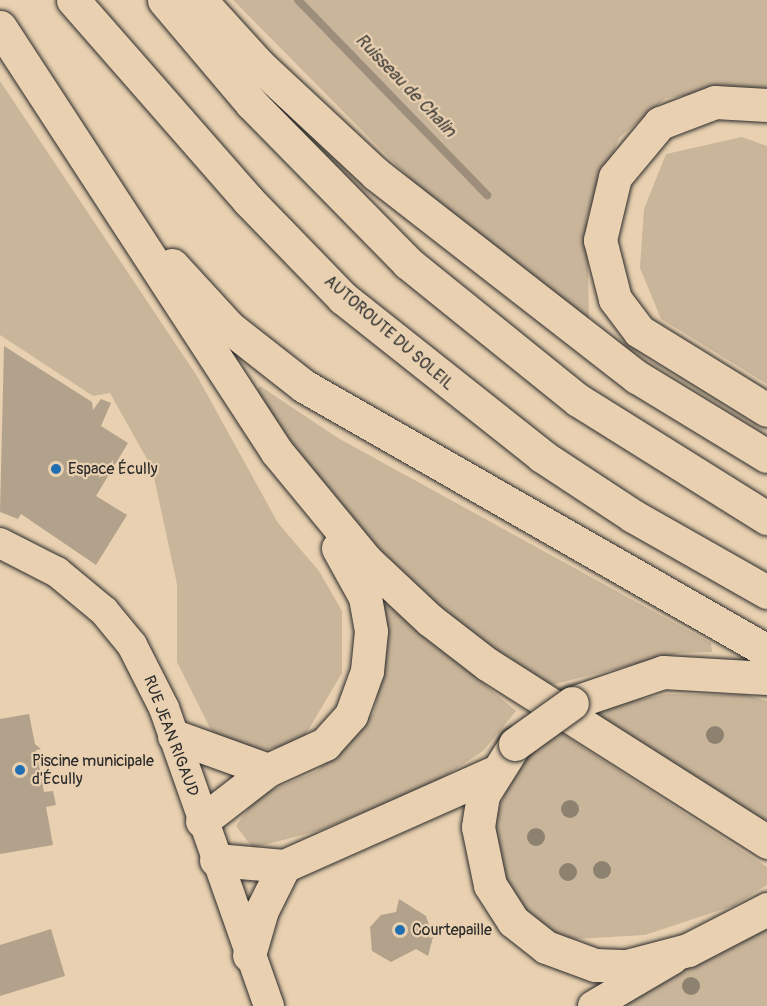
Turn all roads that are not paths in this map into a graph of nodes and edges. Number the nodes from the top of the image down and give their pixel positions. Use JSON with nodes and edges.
{"nodes":[{"id":1,"x":72,"y":0,"type":"edge"},
{"id":2,"x":164,"y":0,"type":"edge"},
{"id":3,"x":200,"y":0,"type":"edge"},
{"id":4,"x":0,"y":27,"type":"edge"},
{"id":5,"x":767,"y":105,"type":"edge"},
{"id":6,"x":109,"y":190,"type":"junction"},
{"id":7,"x":767,"y":410,"type":"edge"},
{"id":8,"x":278,"y":452,"type":"junction"},
{"id":9,"x":767,"y":456,"type":"edge"},
{"id":10,"x":767,"y":518,"type":"edge"},
{"id":11,"x":0,"y":543,"type":"edge"},
{"id":12,"x":767,"y":592,"type":"edge"},
{"id":13,"x":767,"y":651,"type":"edge"},
{"id":14,"x":767,"y":678,"type":"edge"},
{"id":15,"x":174,"y":736,"type":"junction"},
{"id":16,"x":268,"y":770,"type":"junction"},
{"id":17,"x":493,"y":773,"type":"junction"},
{"id":18,"x":202,"y":821,"type":"junction"},
{"id":19,"x":767,"y":842,"type":"edge"},
{"id":20,"x":216,"y":860,"type":"junction"},
{"id":21,"x":284,"y":867,"type":"junction"},
{"id":22,"x":767,"y":909,"type":"edge"},
{"id":23,"x":688,"y":950,"type":"junction"},
{"id":24,"x":249,"y":955,"type":"junction"},
{"id":25,"x":261,"y":1006,"type":"edge"},
{"id":26,"x":269,"y":1006,"type":"edge"},
{"id":27,"x":593,"y":1006,"type":"edge"}],
"edges":[{"from":1,"to":12,"type":"main road","name":"AUTOROUTE DU SOLEIL"},
{"from":2,"to":10,"type":"main road"},
{"from":3,"to":9,"type":"main road"},
{"from":4,"to":6,"type":"main road"},
{"from":5,"to":7,"type":"main road"},
{"from":6,"to":8,"type":"main road"},
{"from":6,"to":13,"type":"main road"},
{"from":8,"to":16,"type":"main road"},
{"from":8,"to":19,"type":"main road"},
{"from":11,"to":15,"type":"street","name":"RUE JEAN RIGAUD"},
{"from":14,"to":17,"type":"main road","bridge":true},
{"from":15,"to":16,"type":"main road"},
{"from":15,"to":18,"type":"street","name":"RUE JEAN RIGAUD"},
{"from":16,"to":18,"type":"main road"},
{"from":17,"to":21,"type":"main road"},
{"from":17,"to":23,"type":"main road"},
{"from":18,"to":20,"type":"street","name":"RUE JEAN RIGAUD"},
{"from":20,"to":21,"type":"main road"},
{"from":20,"to":24,"type":"street","name":"RUE JEAN RIGAUD"},
{"from":21,"to":24,"type":"main road"},
{"from":22,"to":23,"type":"main road"},
{"from":23,"to":27,"type":"street"},
{"from":24,"to":25,"type":"street","name":"RUE JEAN RIGAUD"},
{"from":24,"to":26,"type":"street","name":"RUE JEAN RIGAUD"}]}
